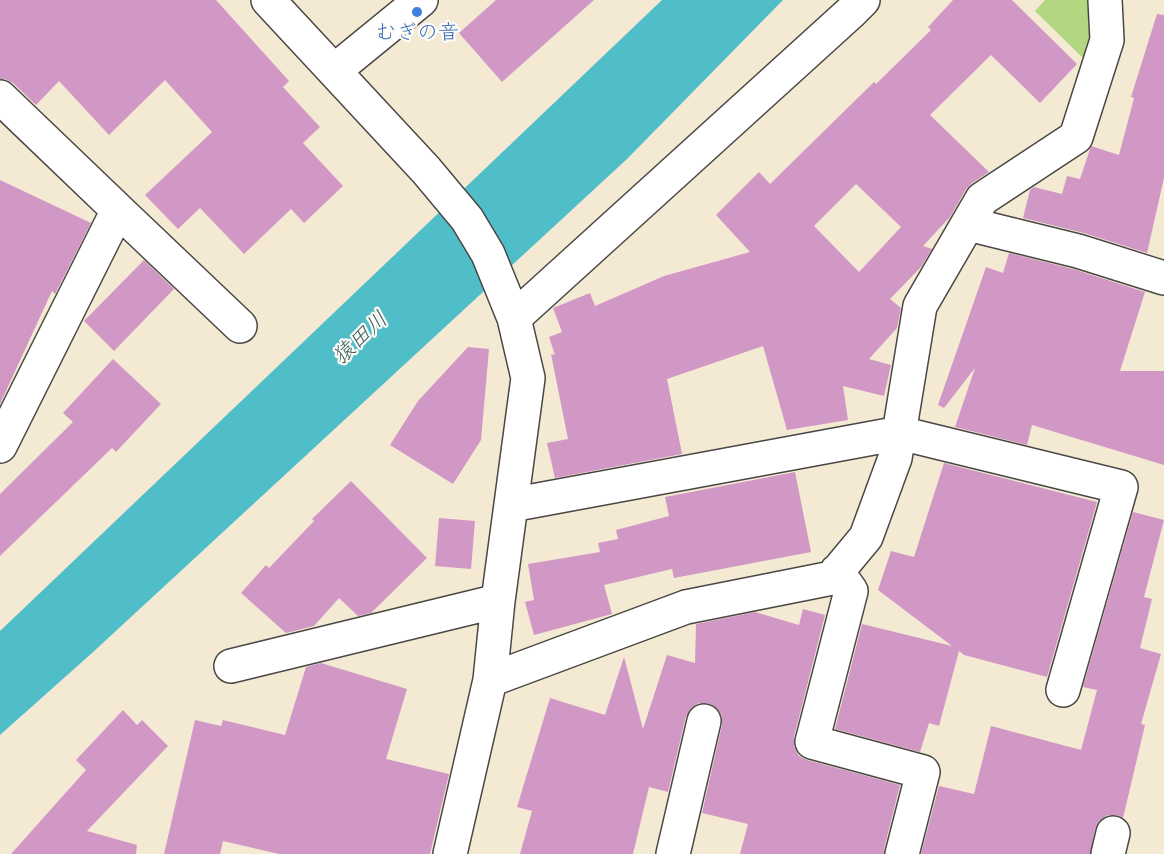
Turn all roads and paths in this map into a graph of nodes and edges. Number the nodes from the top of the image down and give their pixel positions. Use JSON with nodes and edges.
{"nodes":[{"id":1,"x":268,"y":0,"type":"edge"},
{"id":2,"x":421,"y":0,"type":"edge"},
{"id":3,"x":863,"y":0,"type":"edge"},
{"id":4,"x":1105,"y":0,"type":"edge"},
{"id":5,"x":334,"y":71,"type":"junction"},
{"id":6,"x":0,"y":97,"type":"edge"},
{"id":7,"x":118,"y":210,"type":"junction"},
{"id":8,"x":968,"y":224,"type":"junction"},
{"id":9,"x":1164,"y":278,"type":"edge"},
{"id":10,"x":509,"y":305,"type":"junction"},
{"id":11,"x":240,"y":326,"type":"dead end"},
{"id":12,"x":900,"y":433,"type":"junction"},
{"id":13,"x":0,"y":446,"type":"edge"},
{"id":14,"x":511,"y":504,"type":"junction"},
{"id":15,"x":837,"y":571,"type":"junction"},
{"id":16,"x":498,"y":601,"type":"junction"},
{"id":17,"x":231,"y":666,"type":"dead end"},
{"id":18,"x":490,"y":680,"type":"junction"},
{"id":19,"x":1063,"y":690,"type":"dead end"},
{"id":20,"x":704,"y":721,"type":"dead end"},
{"id":21,"x":450,"y":854,"type":"edge"},
{"id":22,"x":673,"y":854,"type":"edge"},
{"id":23,"x":902,"y":854,"type":"edge"}],
"edges":[{"from":1,"to":5,"type":"street"},
{"from":2,"to":5,"type":"street"},
{"from":3,"to":10,"type":"street"},
{"from":4,"to":8,"type":"street"},
{"from":5,"to":10,"type":"street"},
{"from":6,"to":7,"type":"street"},
{"from":7,"to":11,"type":"street"},
{"from":7,"to":13,"type":"street"},
{"from":8,"to":9,"type":"street"},
{"from":8,"to":12,"type":"street"},
{"from":10,"to":14,"type":"street"},
{"from":12,"to":14,"type":"street"},
{"from":12,"to":15,"type":"street"},
{"from":12,"to":19,"type":"street"},
{"from":14,"to":16,"type":"street"},
{"from":15,"to":18,"type":"street"},
{"from":15,"to":23,"type":"street"},
{"from":16,"to":17,"type":"street"},
{"from":16,"to":18,"type":"street"},
{"from":18,"to":21,"type":"street"},
{"from":20,"to":22,"type":"street"}]}
